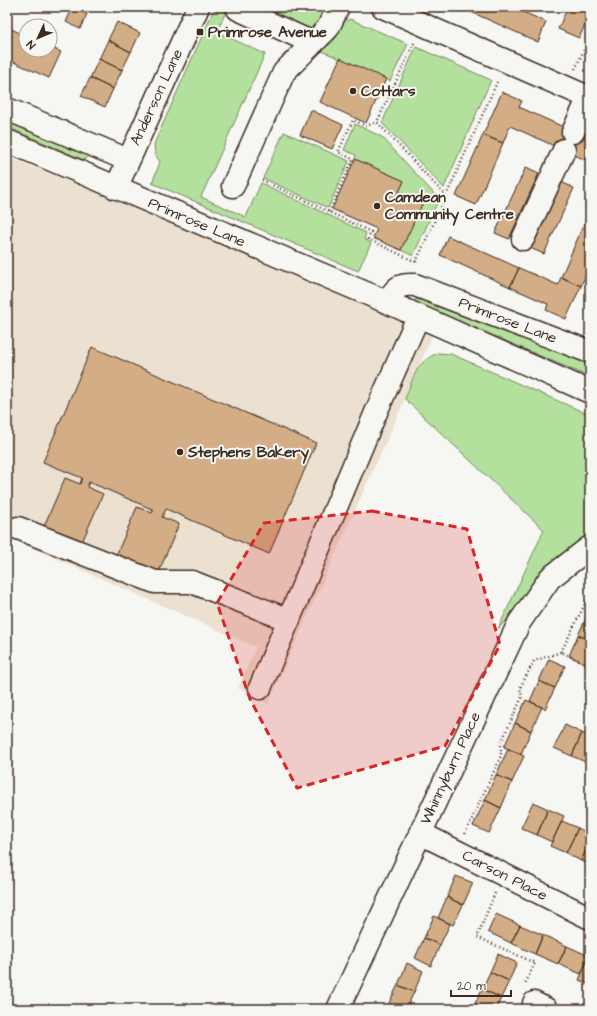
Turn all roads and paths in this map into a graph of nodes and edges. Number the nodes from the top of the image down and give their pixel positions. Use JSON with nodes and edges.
{"nodes":[{"id":1,"x":198,"y":7,"type":"edge"},
{"id":2,"x":338,"y":7,"type":"edge"},
{"id":3,"x":383,"y":7,"type":"edge"},
{"id":4,"x":238,"y":10,"type":"dead end"},
{"id":5,"x":423,"y":24,"type":"junction"},
{"id":6,"x":590,"y":37,"type":"edge"},
{"id":7,"x":313,"y":43,"type":"junction"},
{"id":8,"x":506,"y":61,"type":"junction"},
{"id":9,"x":567,"y":87,"type":"junction"},
{"id":10,"x":589,"y":97,"type":"edge"},
{"id":11,"x":7,"y":109,"type":"edge"},
{"id":12,"x":377,"y":122,"type":"junction"},
{"id":13,"x":7,"y":141,"type":"edge"},
{"id":14,"x":128,"y":160,"type":"junction"},
{"id":15,"x":262,"y":180,"type":"dead end"},
{"id":16,"x":233,"y":186,"type":"dead end"},
{"id":17,"x":116,"y":188,"type":"junction"},
{"id":18,"x":446,"y":196,"type":"junction"},
{"id":19,"x":329,"y":212,"type":"junction"},
{"id":20,"x":523,"y":239,"type":"dead end"},
{"id":21,"x":416,"y":262,"type":"junction"},
{"id":22,"x":406,"y":284,"type":"junction"},
{"id":23,"x":386,"y":302,"type":"junction"},
{"id":24,"x":418,"y":317,"type":"junction"},
{"id":25,"x":590,"y":352,"type":"edge"},
{"id":26,"x":590,"y":392,"type":"edge"},
{"id":27,"x":18,"y":528,"type":"dead end"},
{"id":28,"x":590,"y":546,"type":"edge"},
{"id":29,"x":590,"y":594,"type":"edge"},
{"id":30,"x":288,"y":620,"type":"junction"},
{"id":31,"x":561,"y":652,"type":"junction"},
{"id":32,"x":590,"y":666,"type":"edge"},
{"id":33,"x":260,"y":688,"type":"dead end"},
{"id":34,"x":420,"y":833,"type":"junction"},
{"id":35,"x":457,"y":851,"type":"junction"},
{"id":36,"x":503,"y":874,"type":"junction"},
{"id":37,"x":590,"y":918,"type":"edge"},
{"id":38,"x":534,"y":1001,"type":"edge"},
{"id":39,"x":338,"y":1009,"type":"edge"}],
"edges":[{"from":1,"to":14,"type":"street","name":"Anderson Lane"},
{"from":2,"to":7,"type":"street"},
{"from":3,"to":5,"type":"street"},
{"from":4,"to":7,"type":"street"},
{"from":5,"to":8,"type":"street"},
{"from":5,"to":12,"type":"path"},
{"from":6,"to":9,"type":"path"},
{"from":7,"to":16,"type":"street"},
{"from":8,"to":9,"type":"street"},
{"from":8,"to":18,"type":"path"},
{"from":9,"to":10,"type":"street"},
{"from":10,"to":20,"type":"street"},
{"from":11,"to":14,"type":"street"},
{"from":12,"to":18,"type":"path"},
{"from":12,"to":19,"type":"path"},
{"from":13,"to":17,"type":"street","name":"Primrose Lane"},
{"from":14,"to":17,"type":"street","name":"Anderson Lane"},
{"from":15,"to":19,"type":"path"},
{"from":17,"to":23,"type":"street","name":"Primrose Lane"},
{"from":18,"to":21,"type":"path"},
{"from":19,"to":21,"type":"path"},
{"from":21,"to":22,"type":"path"},
{"from":22,"to":23,"type":"street"},
{"from":22,"to":25,"type":"street","name":"Primrose Lane"},
{"from":23,"to":24,"type":"street","name":"Primrose Lane"},
{"from":24,"to":26,"type":"street","name":"Primrose Lane"},
{"from":24,"to":30,"type":"street"},
{"from":27,"to":30,"type":"street"},
{"from":28,"to":34,"type":"street","name":"Whinnyburn Place"},
{"from":29,"to":31,"type":"path"},
{"from":30,"to":33,"type":"street"},
{"from":31,"to":32,"type":"path"},
{"from":31,"to":35,"type":"path"},
{"from":34,"to":35,"type":"street","name":"Carson Place"},
{"from":34,"to":39,"type":"street","name":"Whinnyburn Place"},
{"from":35,"to":36,"type":"street","name":"Carson Place"},
{"from":36,"to":37,"type":"street","name":"Carson Place"},
{"from":36,"to":38,"type":"path"}]}
